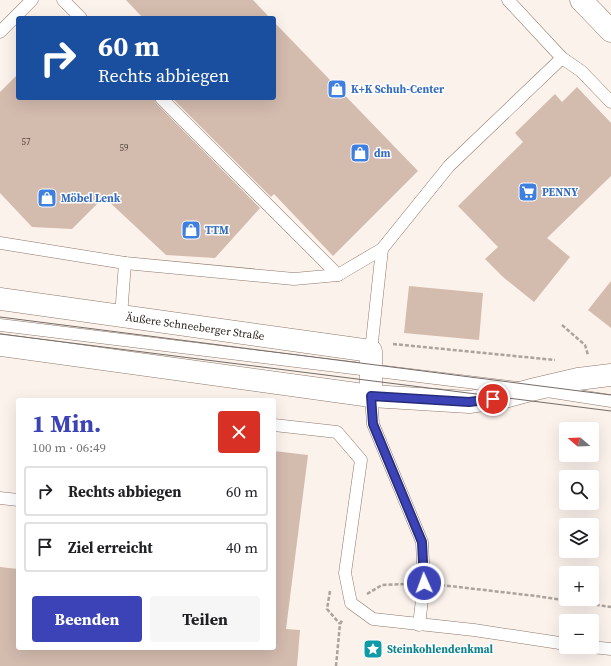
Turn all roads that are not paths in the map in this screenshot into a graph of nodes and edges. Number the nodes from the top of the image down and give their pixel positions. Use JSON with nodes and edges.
{"nodes":[{"id":1,"x":32,"y":0,"type":"edge"},
{"id":2,"x":63,"y":0,"type":"edge"},
{"id":3,"x":508,"y":0,"type":"edge"},
{"id":4,"x":581,"y":0,"type":"edge"},
{"id":5,"x":79,"y":16,"type":"edge"},
{"id":6,"x":611,"y":31,"type":"edge"},
{"id":7,"x":0,"y":32,"type":"edge"},
{"id":8,"x":562,"y":58,"type":"junction"},
{"id":9,"x":163,"y":100,"type":"edge"},
{"id":10,"x":611,"y":102,"type":"edge"},
{"id":11,"x":0,"y":242,"type":"edge"},
{"id":12,"x":382,"y":249,"type":"junction"},
{"id":13,"x":125,"y":263,"type":"junction"},
{"id":14,"x":338,"y":275,"type":"junction"},
{"id":15,"x":0,"y":299,"type":"edge"},
{"id":16,"x":121,"y":316,"type":"junction"},
{"id":17,"x":0,"y":324,"type":"edge"},
{"id":18,"x":0,"y":345,"type":"edge"},
{"id":19,"x":371,"y":354,"type":"junction"},
{"id":20,"x":611,"y":375,"type":"edge"},
{"id":21,"x":532,"y":390,"type":"junction"},
{"id":22,"x":371,"y":396,"type":"junction"},
{"id":23,"x":611,"y":401,"type":"edge"},
{"id":24,"x":276,"y":425,"type":"edge"},
{"id":25,"x":0,"y":498,"type":"edge"},
{"id":26,"x":16,"y":500,"type":"edge"},
{"id":27,"x":419,"y":625,"type":"junction"},
{"id":28,"x":559,"y":643,"type":"edge"},
{"id":29,"x":599,"y":648,"type":"edge"},
{"id":30,"x":611,"y":649,"type":"edge"}],
"edges":[{"from":1,"to":7,"type":"lane"},
{"from":2,"to":5,"type":"lane"},
{"from":3,"to":8,"type":"lane"},
{"from":4,"to":6,"type":"street"},
{"from":8,"to":10,"type":"lane"},
{"from":8,"to":12,"type":"lane"},
{"from":9,"to":14,"type":"lane"},
{"from":11,"to":13,"type":"lane"},
{"from":12,"to":14,"type":"lane"},
{"from":12,"to":19,"type":"lane"},
{"from":13,"to":14,"type":"lane"},
{"from":13,"to":16,"type":"lane"},
{"from":15,"to":16,"type":"street","name":"Äußere Schneeberger Straße"},
{"from":16,"to":19,"type":"street","name":"Äußere Schneeberger Straße"},
{"from":17,"to":19,"type":"lane","name":"Äußere Schneeberger Straße"},
{"from":18,"to":22,"type":"street","name":"Äußere Schneeberger Straße"},
{"from":19,"to":21,"type":"lane","name":"Äußere Schneeberger Straße"},
{"from":19,"to":22,"type":"street"},
{"from":20,"to":21,"type":"street","name":"Äußere Schneeberger Straße"},
{"from":21,"to":22,"type":"street","name":"Äußere Schneeberger Straße"},
{"from":21,"to":23,"type":"lane","name":"Äußere Schneeberger Straße"},
{"from":22,"to":27,"type":"lane"},
{"from":24,"to":27,"type":"lane"},
{"from":25,"to":26,"type":"lane"},
{"from":27,"to":28,"type":"lane"},
{"from":29,"to":30,"type":"lane"}]}
